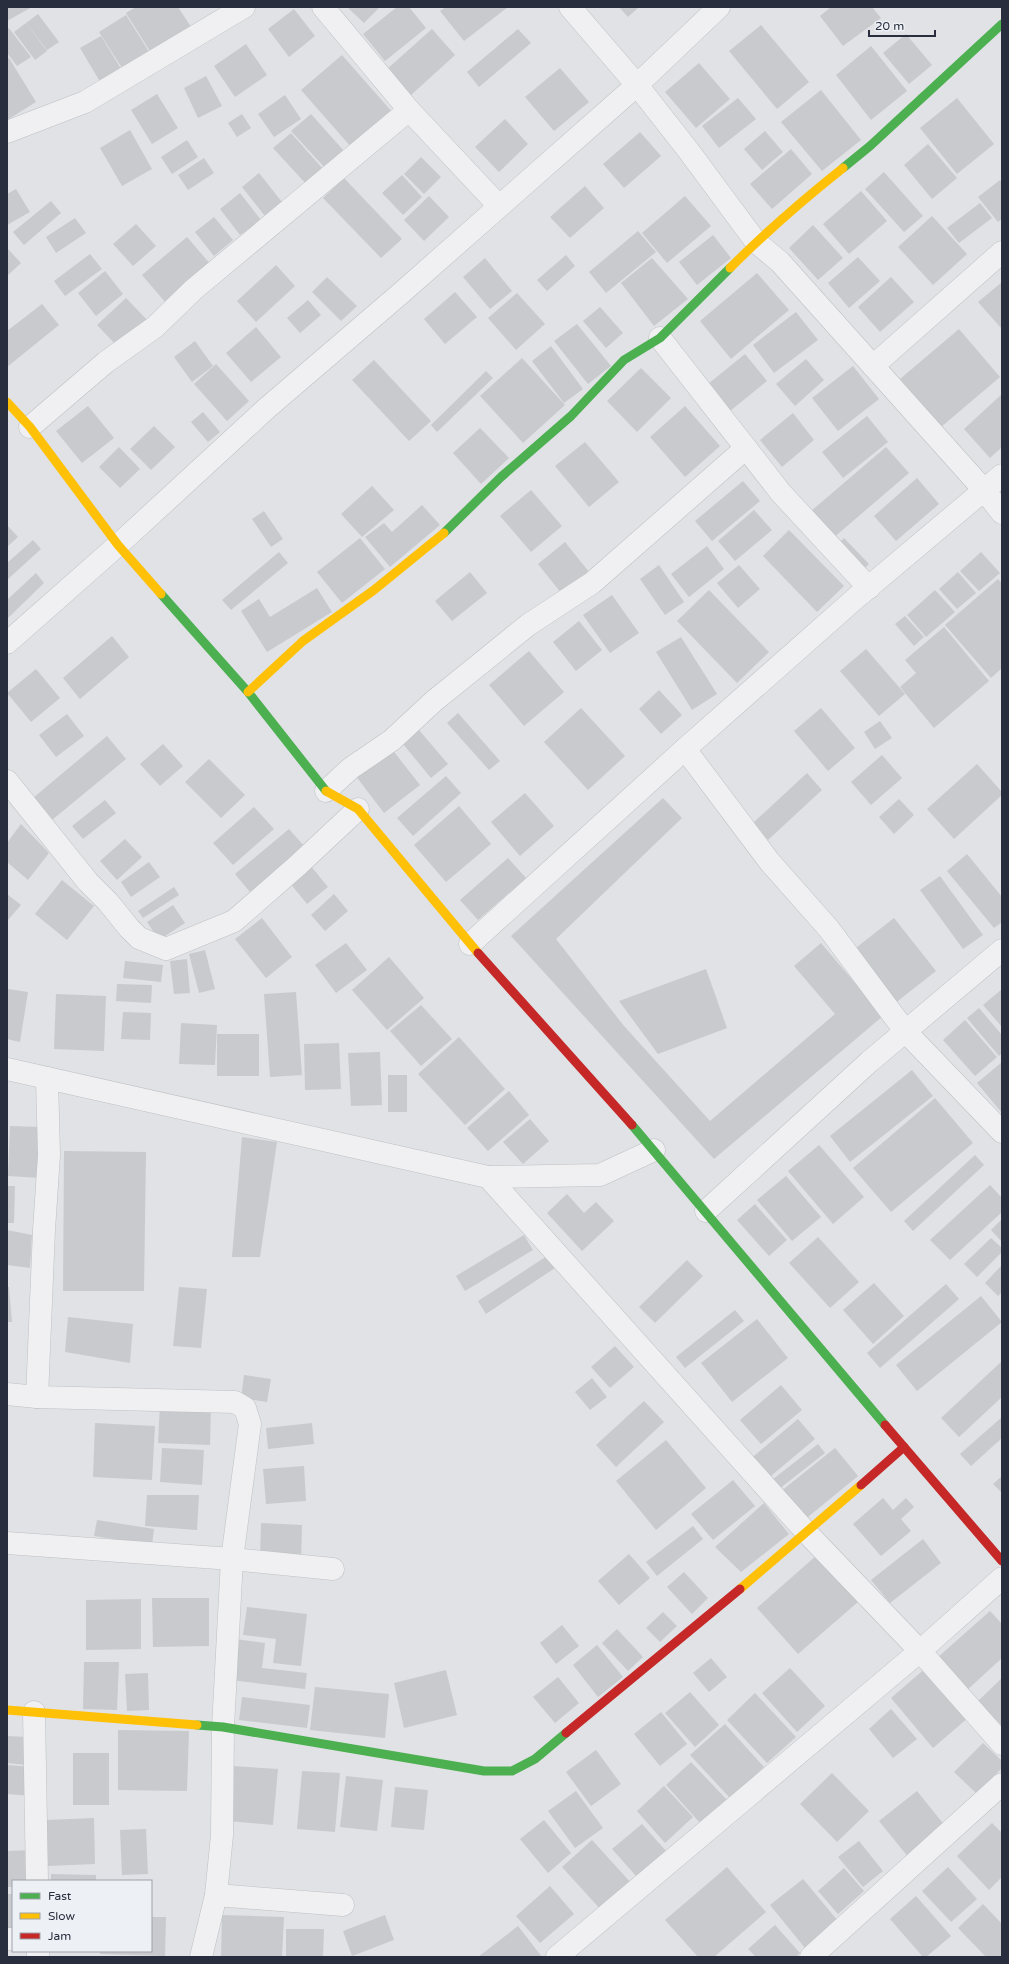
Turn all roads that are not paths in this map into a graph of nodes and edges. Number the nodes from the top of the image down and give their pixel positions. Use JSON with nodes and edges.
{"nodes":[{"id":1,"x":244,"y":7,"type":"edge"},
{"id":2,"x":323,"y":7,"type":"edge"},
{"id":3,"x":570,"y":7,"type":"edge"},
{"id":4,"x":719,"y":7,"type":"edge"},
{"id":5,"x":1002,"y":24,"type":"edge"},
{"id":6,"x":638,"y":85,"type":"junction"},
{"id":7,"x":409,"y":110,"type":"junction"},
{"id":8,"x":7,"y":132,"type":"edge"},
{"id":9,"x":499,"y":206,"type":"junction"},
{"id":10,"x":756,"y":242,"type":"junction"},
{"id":11,"x":1002,"y":252,"type":"edge"},
{"id":12,"x":660,"y":338,"type":"junction"},
{"id":13,"x":873,"y":366,"type":"junction"},
{"id":14,"x":7,"y":402,"type":"edge"},
{"id":15,"x":30,"y":427,"type":"junction"},
{"id":16,"x":746,"y":448,"type":"junction"},
{"id":17,"x":1002,"y":475,"type":"edge"},
{"id":18,"x":984,"y":490,"type":"junction"},
{"id":19,"x":1002,"y":513,"type":"edge"},
{"id":20,"x":118,"y":545,"type":"junction"},
{"id":21,"x":869,"y":588,"type":"junction"},
{"id":22,"x":7,"y":643,"type":"edge"},
{"id":23,"x":248,"y":692,"type":"junction"},
{"id":24,"x":685,"y":749,"type":"junction"},
{"id":25,"x":7,"y":781,"type":"edge"},
{"id":26,"x":326,"y":791,"type":"junction"},
{"id":27,"x":358,"y":810,"type":"junction"},
{"id":28,"x":470,"y":944,"type":"junction"},
{"id":29,"x":1002,"y":950,"type":"edge"},
{"id":30,"x":906,"y":1031,"type":"junction"},
{"id":31,"x":7,"y":1069,"type":"edge"},
{"id":32,"x":47,"y":1078,"type":"junction"},
{"id":33,"x":1002,"y":1132,"type":"edge"},
{"id":34,"x":654,"y":1150,"type":"junction"},
{"id":35,"x":488,"y":1177,"type":"junction"},
{"id":36,"x":706,"y":1211,"type":"junction"},
{"id":37,"x":7,"y":1394,"type":"edge"},
{"id":38,"x":37,"y":1397,"type":"junction"},
{"id":39,"x":904,"y":1447,"type":"junction"},
{"id":40,"x":807,"y":1533,"type":"junction"},
{"id":41,"x":7,"y":1543,"type":"edge"},
{"id":42,"x":232,"y":1559,"type":"junction"},
{"id":43,"x":1002,"y":1561,"type":"edge"},
{"id":44,"x":333,"y":1569,"type":"dead end"},
{"id":45,"x":1002,"y":1578,"type":"edge"},
{"id":46,"x":920,"y":1651,"type":"junction"},
{"id":47,"x":7,"y":1710,"type":"edge"},
{"id":48,"x":34,"y":1712,"type":"junction"},
{"id":49,"x":223,"y":1727,"type":"junction"},
{"id":50,"x":1002,"y":1744,"type":"edge"},
{"id":51,"x":1002,"y":1784,"type":"edge"},
{"id":52,"x":37,"y":1880,"type":"edge"},
{"id":53,"x":216,"y":1895,"type":"junction"},
{"id":54,"x":343,"y":1905,"type":"dead end"},
{"id":55,"x":201,"y":1957,"type":"edge"},
{"id":56,"x":557,"y":1957,"type":"edge"},
{"id":57,"x":811,"y":1957,"type":"edge"}],
"edges":[{"from":1,"to":8,"type":"street"},
{"from":2,"to":7,"type":"street"},
{"from":3,"to":6,"type":"street"},
{"from":4,"to":6,"type":"street"},
{"from":5,"to":10,"type":"street"},
{"from":6,"to":9,"type":"street"},
{"from":6,"to":10,"type":"street"},
{"from":7,"to":9,"type":"street"},
{"from":7,"to":15,"type":"street"},
{"from":9,"to":20,"type":"street"},
{"from":10,"to":12,"type":"street"},
{"from":10,"to":13,"type":"street"},
{"from":11,"to":13,"type":"street"},
{"from":12,"to":16,"type":"street"},
{"from":12,"to":23,"type":"street"},
{"from":13,"to":18,"type":"street"},
{"from":14,"to":15,"type":"street"},
{"from":15,"to":20,"type":"street"},
{"from":16,"to":21,"type":"street"},
{"from":16,"to":26,"type":"street"},
{"from":17,"to":18,"type":"street"},
{"from":18,"to":19,"type":"street"},
{"from":18,"to":21,"type":"street"},
{"from":20,"to":22,"type":"street"},
{"from":20,"to":23,"type":"street"},
{"from":21,"to":24,"type":"street"},
{"from":23,"to":26,"type":"street"},
{"from":24,"to":28,"type":"street"},
{"from":24,"to":30,"type":"street"},
{"from":25,"to":27,"type":"street"},
{"from":26,"to":27,"type":"street"},
{"from":27,"to":28,"type":"street"},
{"from":28,"to":34,"type":"street"},
{"from":29,"to":30,"type":"street"},
{"from":30,"to":33,"type":"street"},
{"from":30,"to":36,"type":"street"},
{"from":31,"to":32,"type":"street"},
{"from":32,"to":35,"type":"street"},
{"from":32,"to":38,"type":"street"},
{"from":34,"to":35,"type":"street"},
{"from":34,"to":36,"type":"street"},
{"from":35,"to":40,"type":"street"},
{"from":36,"to":39,"type":"street"},
{"from":37,"to":38,"type":"street"},
{"from":38,"to":42,"type":"street"},
{"from":39,"to":40,"type":"street"},
{"from":39,"to":43,"type":"street"},
{"from":40,"to":46,"type":"street"},
{"from":40,"to":49,"type":"street"},
{"from":41,"to":42,"type":"street"},
{"from":42,"to":44,"type":"street"},
{"from":42,"to":49,"type":"street"},
{"from":45,"to":46,"type":"street"},
{"from":46,"to":50,"type":"street"},
{"from":46,"to":56,"type":"street"},
{"from":47,"to":48,"type":"street"},
{"from":48,"to":49,"type":"street"},
{"from":48,"to":52,"type":"street"},
{"from":49,"to":53,"type":"street"},
{"from":51,"to":57,"type":"street"},
{"from":53,"to":54,"type":"street"},
{"from":53,"to":55,"type":"street"}]}
